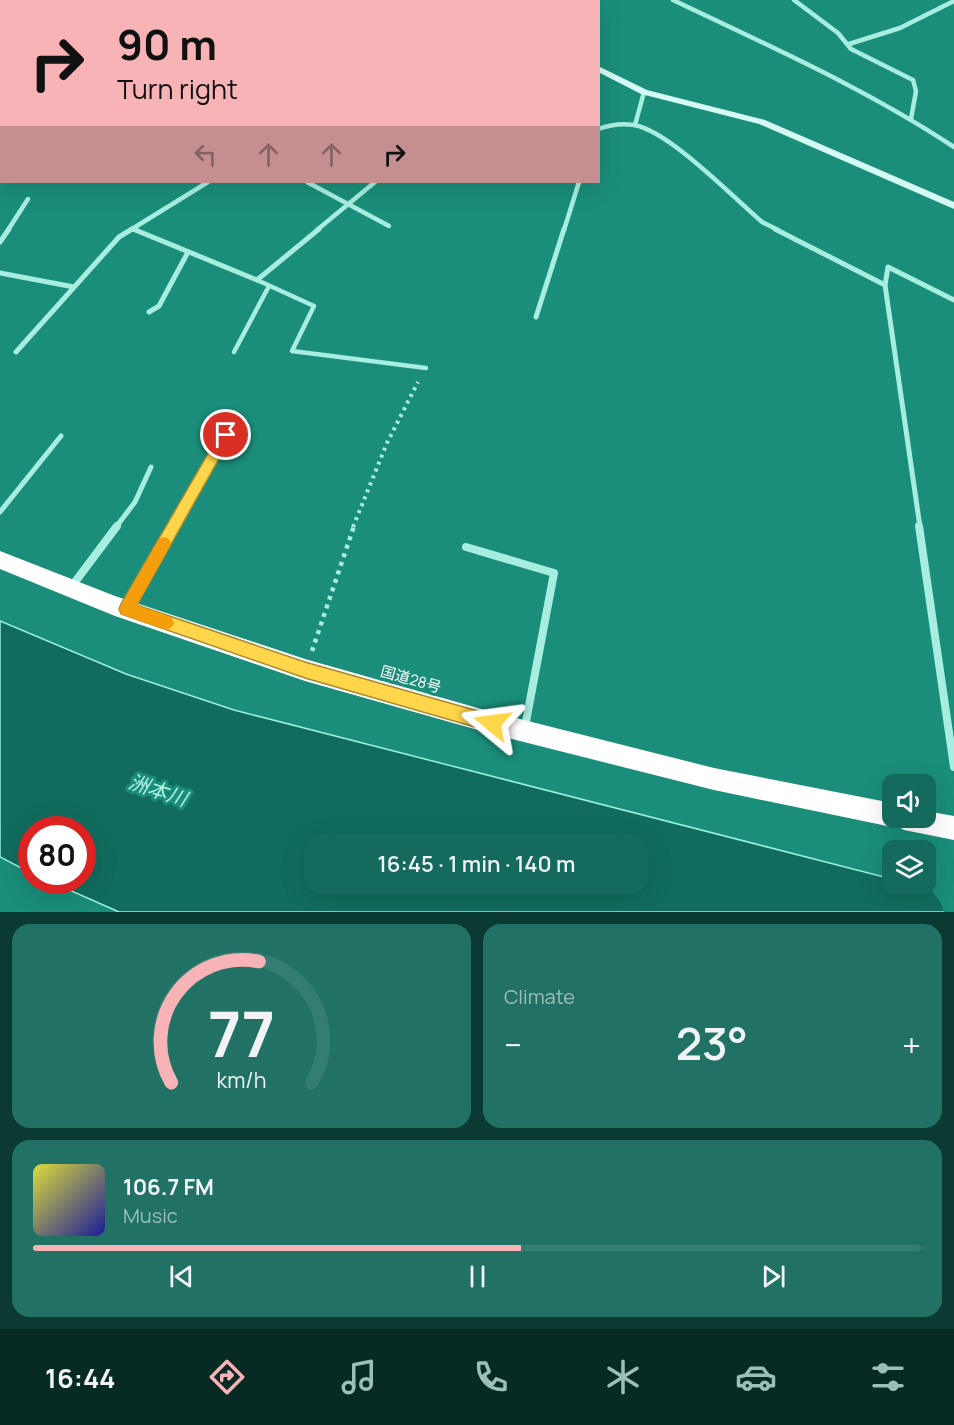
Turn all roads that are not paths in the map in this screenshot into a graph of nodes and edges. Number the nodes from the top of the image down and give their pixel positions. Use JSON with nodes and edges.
{"nodes":[{"id":1,"x":673,"y":0,"type":"edge"},
{"id":2,"x":794,"y":0,"type":"edge"},
{"id":3,"x":954,"y":1,"type":"edge"},
{"id":4,"x":849,"y":44,"type":"junction"},
{"id":5,"x":600,"y":69,"type":"edge"},
{"id":6,"x":644,"y":92,"type":"junction"},
{"id":7,"x":911,"y":119,"type":"junction"},
{"id":8,"x":635,"y":125,"type":"junction"},
{"id":9,"x":600,"y":128,"type":"edge"},
{"id":10,"x":954,"y":147,"type":"edge"},
{"id":11,"x":206,"y":183,"type":"edge"},
{"id":12,"x":309,"y":183,"type":"edge"},
{"id":13,"x":374,"y":183,"type":"edge"},
{"id":14,"x":579,"y":183,"type":"edge"},
{"id":15,"x":28,"y":199,"type":"dead end"},
{"id":16,"x":348,"y":204,"type":"junction"},
{"id":17,"x":954,"y":206,"type":"edge"},
{"id":18,"x":389,"y":226,"type":"dead end"},
{"id":19,"x":132,"y":229,"type":"junction"},
{"id":20,"x":0,"y":242,"type":"edge"},
{"id":21,"x":188,"y":252,"type":"junction"},
{"id":22,"x":0,"y":273,"type":"edge"},
{"id":23,"x":257,"y":280,"type":"junction"},
{"id":24,"x":885,"y":285,"type":"junction"},
{"id":25,"x":269,"y":286,"type":"junction"},
{"id":26,"x":74,"y":287,"type":"junction"},
{"id":27,"x":954,"y":300,"type":"edge"},
{"id":28,"x":150,"y":312,"type":"dead end"},
{"id":29,"x":536,"y":317,"type":"dead end"},
{"id":30,"x":16,"y":351,"type":"dead end"},
{"id":31,"x":234,"y":352,"type":"dead end"},
{"id":32,"x":426,"y":368,"type":"road end"},
{"id":33,"x":226,"y":435,"type":"dead end"},
{"id":34,"x":61,"y":436,"type":"dead end"},
{"id":35,"x":151,"y":467,"type":"dead end"},
{"id":36,"x":0,"y":512,"type":"edge"},
{"id":37,"x":466,"y":547,"type":"dead end"},
{"id":38,"x":0,"y":560,"type":"edge"},
{"id":39,"x":71,"y":588,"type":"junction"},
{"id":40,"x":127,"y":609,"type":"junction"},
{"id":41,"x":524,"y":732,"type":"junction"},
{"id":42,"x":954,"y":767,"type":"edge"},
{"id":43,"x":882,"y":813,"type":"edge"},
{"id":44,"x":936,"y":824,"type":"edge"},
{"id":45,"x":954,"y":828,"type":"edge"}],
"edges":[{"from":1,"to":7,"type":"street"},
{"from":2,"to":4,"type":"street"},
{"from":3,"to":4,"type":"street"},
{"from":4,"to":7,"type":"street"},
{"from":5,"to":6,"type":"street"},
{"from":6,"to":8,"type":"street"},
{"from":6,"to":17,"type":"street"},
{"from":7,"to":10,"type":"street"},
{"from":8,"to":9,"type":"street"},
{"from":8,"to":24,"type":"street"},
{"from":11,"to":19,"type":"street"},
{"from":12,"to":16,"type":"street"},
{"from":13,"to":16,"type":"street"},
{"from":14,"to":29,"type":"street"},
{"from":15,"to":20,"type":"street"},
{"from":16,"to":18,"type":"street"},
{"from":16,"to":23,"type":"street"},
{"from":19,"to":21,"type":"street"},
{"from":19,"to":26,"type":"street"},
{"from":21,"to":23,"type":"street"},
{"from":21,"to":28,"type":"street"},
{"from":22,"to":26,"type":"street"},
{"from":23,"to":25,"type":"lane"},
{"from":24,"to":27,"type":"street"},
{"from":24,"to":42,"type":"street"},
{"from":25,"to":31,"type":"lane"},
{"from":25,"to":32,"type":"lane"},
{"from":26,"to":30,"type":"street"},
{"from":33,"to":40,"type":"street"},
{"from":34,"to":36,"type":"street"},
{"from":35,"to":39,"type":"street"},
{"from":37,"to":41,"type":"street"},
{"from":38,"to":39,"type":"highway","name":"国道28号"},
{"from":39,"to":40,"type":"highway","name":"国道28号"},
{"from":40,"to":41,"type":"highway","name":"国道28号"},
{"from":41,"to":43,"type":"highway","name":"国道28号"},
{"from":44,"to":45,"type":"highway"}]}
